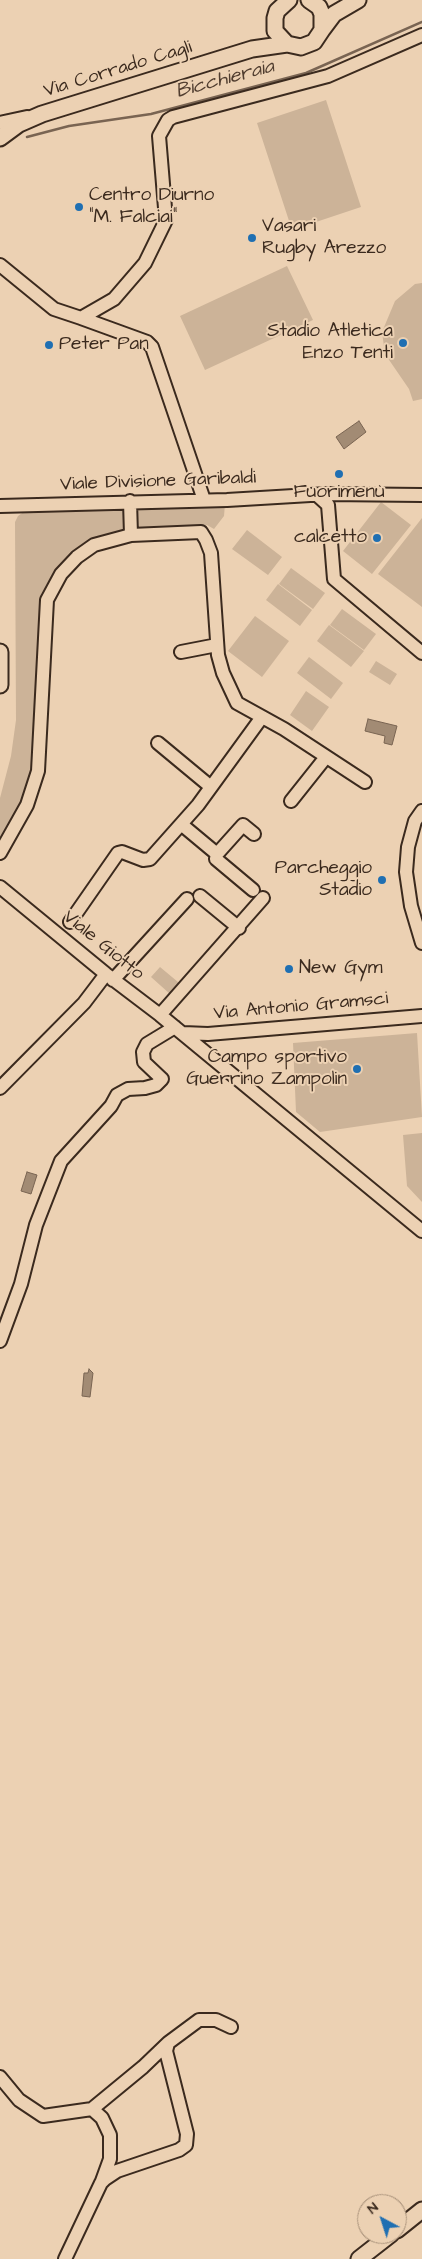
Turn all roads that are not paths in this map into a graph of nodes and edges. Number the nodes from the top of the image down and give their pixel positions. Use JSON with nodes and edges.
{"nodes":[{"id":1,"x":311,"y":1,"type":"edge"},
{"id":2,"x":284,"y":2,"type":"edge"},
{"id":3,"x":352,"y":3,"type":"edge"},
{"id":4,"x":275,"y":30,"type":"junction"},
{"id":5,"x":322,"y":30,"type":"junction"},
{"id":6,"x":422,"y":35,"type":"edge"},
{"id":7,"x":287,"y":44,"type":"junction"},
{"id":8,"x":252,"y":49,"type":"junction"},
{"id":9,"x":42,"y":114,"type":"junction"},
{"id":10,"x":0,"y":123,"type":"edge"},
{"id":11,"x":0,"y":138,"type":"edge"},
{"id":12,"x":0,"y":265,"type":"edge"},
{"id":13,"x":81,"y":318,"type":"junction"},
{"id":14,"x":422,"y":495,"type":"edge"},
{"id":15,"x":324,"y":498,"type":"junction"},
{"id":16,"x":204,"y":500,"type":"junction"},
{"id":17,"x":130,"y":501,"type":"junction"},
{"id":18,"x":0,"y":506,"type":"edge"},
{"id":19,"x":131,"y":535,"type":"junction"},
{"id":20,"x":217,"y":646,"type":"junction"},
{"id":21,"x":0,"y":652,"type":"edge"},
{"id":22,"x":181,"y":652,"type":"dead end"},
{"id":23,"x":422,"y":653,"type":"edge"},
{"id":24,"x":0,"y":685,"type":"edge"},
{"id":25,"x":262,"y":717,"type":"junction"},
{"id":26,"x":158,"y":743,"type":"dead end"},
{"id":27,"x":326,"y":757,"type":"junction"},
{"id":28,"x":365,"y":782,"type":"dead end"},
{"id":29,"x":211,"y":787,"type":"junction"},
{"id":30,"x":291,"y":801,"type":"dead end"},
{"id":31,"x":422,"y":811,"type":"edge"},
{"id":32,"x":181,"y":824,"type":"junction"},
{"id":33,"x":254,"y":834,"type":"dead end"},
{"id":34,"x":0,"y":853,"type":"edge"},
{"id":35,"x":217,"y":854,"type":"junction"},
{"id":36,"x":0,"y":887,"type":"edge"},
{"id":37,"x":253,"y":890,"type":"dead end"},
{"id":38,"x":200,"y":896,"type":"dead end"},
{"id":39,"x":264,"y":898,"type":"dead end"},
{"id":40,"x":187,"y":899,"type":"dead end"},
{"id":41,"x":70,"y":922,"type":"dead end"},
{"id":42,"x":238,"y":928,"type":"junction"},
{"id":43,"x":422,"y":943,"type":"edge"},
{"id":44,"x":109,"y":977,"type":"junction"},
{"id":45,"x":160,"y":1014,"type":"junction"},
{"id":46,"x":422,"y":1016,"type":"edge"},
{"id":47,"x":179,"y":1030,"type":"junction"},
{"id":48,"x":0,"y":1088,"type":"edge"},
{"id":49,"x":422,"y":1231,"type":"edge"},
{"id":50,"x":6,"y":1308,"type":"edge"},
{"id":51,"x":0,"y":1341,"type":"edge"},
{"id":52,"x":231,"y":2027,"type":"dead end"},
{"id":53,"x":168,"y":2043,"type":"junction"},
{"id":54,"x":0,"y":2077,"type":"edge"},
{"id":55,"x":92,"y":2110,"type":"junction"},
{"id":56,"x":101,"y":2183,"type":"junction"},
{"id":57,"x":422,"y":2210,"type":"edge"},
{"id":58,"x":407,"y":2222,"type":"edge"},
{"id":59,"x":379,"y":2244,"type":"edge"},
{"id":60,"x":65,"y":2259,"type":"edge"},
{"id":61,"x":359,"y":2259,"type":"edge"}],
"edges":[{"from":1,"to":3,"type":"main road"},
{"from":1,"to":5,"type":"main road"},
{"from":2,"to":4,"type":"main road"},
{"from":3,"to":5,"type":"main road"},
{"from":4,"to":7,"type":"main road"},
{"from":4,"to":8,"type":"main road","name":"Via Corrado Cagli"},
{"from":5,"to":7,"type":"main road","name":"Via Corrado Cagli"},
{"from":6,"to":13,"type":"street"},
{"from":7,"to":8,"type":"main road","name":"Via Corrado Cagli"},
{"from":8,"to":9,"type":"main road","name":"Via Corrado Cagli"},
{"from":9,"to":10,"type":"street"},
{"from":9,"to":11,"type":"main road","name":"Via Corrado Cagli"},
{"from":12,"to":13,"type":"street"},
{"from":13,"to":16,"type":"street"},
{"from":14,"to":15,"type":"street","name":"Viale Divisione Garibaldi"},
{"from":15,"to":16,"type":"street","name":"Viale Divisione Garibaldi"},
{"from":15,"to":23,"type":"street"},
{"from":16,"to":17,"type":"street","name":"Viale Divisione Garibaldi"},
{"from":17,"to":18,"type":"street","name":"Viale Divisione Garibaldi"},
{"from":17,"to":19,"type":"street"},
{"from":19,"to":20,"type":"street"},
{"from":19,"to":34,"type":"street"},
{"from":20,"to":22,"type":"street"},
{"from":20,"to":25,"type":"street"},
{"from":21,"to":24,"type":"main road"},
{"from":25,"to":27,"type":"street"},
{"from":25,"to":29,"type":"street"},
{"from":26,"to":29,"type":"street"},
{"from":27,"to":28,"type":"street"},
{"from":27,"to":30,"type":"street"},
{"from":29,"to":32,"type":"street"},
{"from":31,"to":43,"type":"street"},
{"from":32,"to":35,"type":"street"},
{"from":32,"to":41,"type":"street"},
{"from":33,"to":35,"type":"street"},
{"from":35,"to":37,"type":"street"},
{"from":36,"to":44,"type":"street","name":"Viale Giotto"},
{"from":38,"to":42,"type":"street"},
{"from":39,"to":42,"type":"street"},
{"from":40,"to":44,"type":"street"},
{"from":42,"to":45,"type":"street"},
{"from":44,"to":45,"type":"street","name":"Viale Giotto"},
{"from":44,"to":48,"type":"street"},
{"from":45,"to":47,"type":"street","name":"Viale Giotto"},
{"from":46,"to":47,"type":"street","name":"Via Antonio Gramsci"},
{"from":47,"to":49,"type":"street","name":"Viale Giotto"},
{"from":47,"to":50,"type":"street"},
{"from":50,"to":51,"type":"street"},
{"from":52,"to":53,"type":"street"},
{"from":53,"to":55,"type":"street"},
{"from":53,"to":56,"type":"street"},
{"from":54,"to":55,"type":"street"},
{"from":55,"to":56,"type":"street"},
{"from":56,"to":60,"type":"street"},
{"from":57,"to":58,"type":"main road"},
{"from":59,"to":61,"type":"main road"}]}
